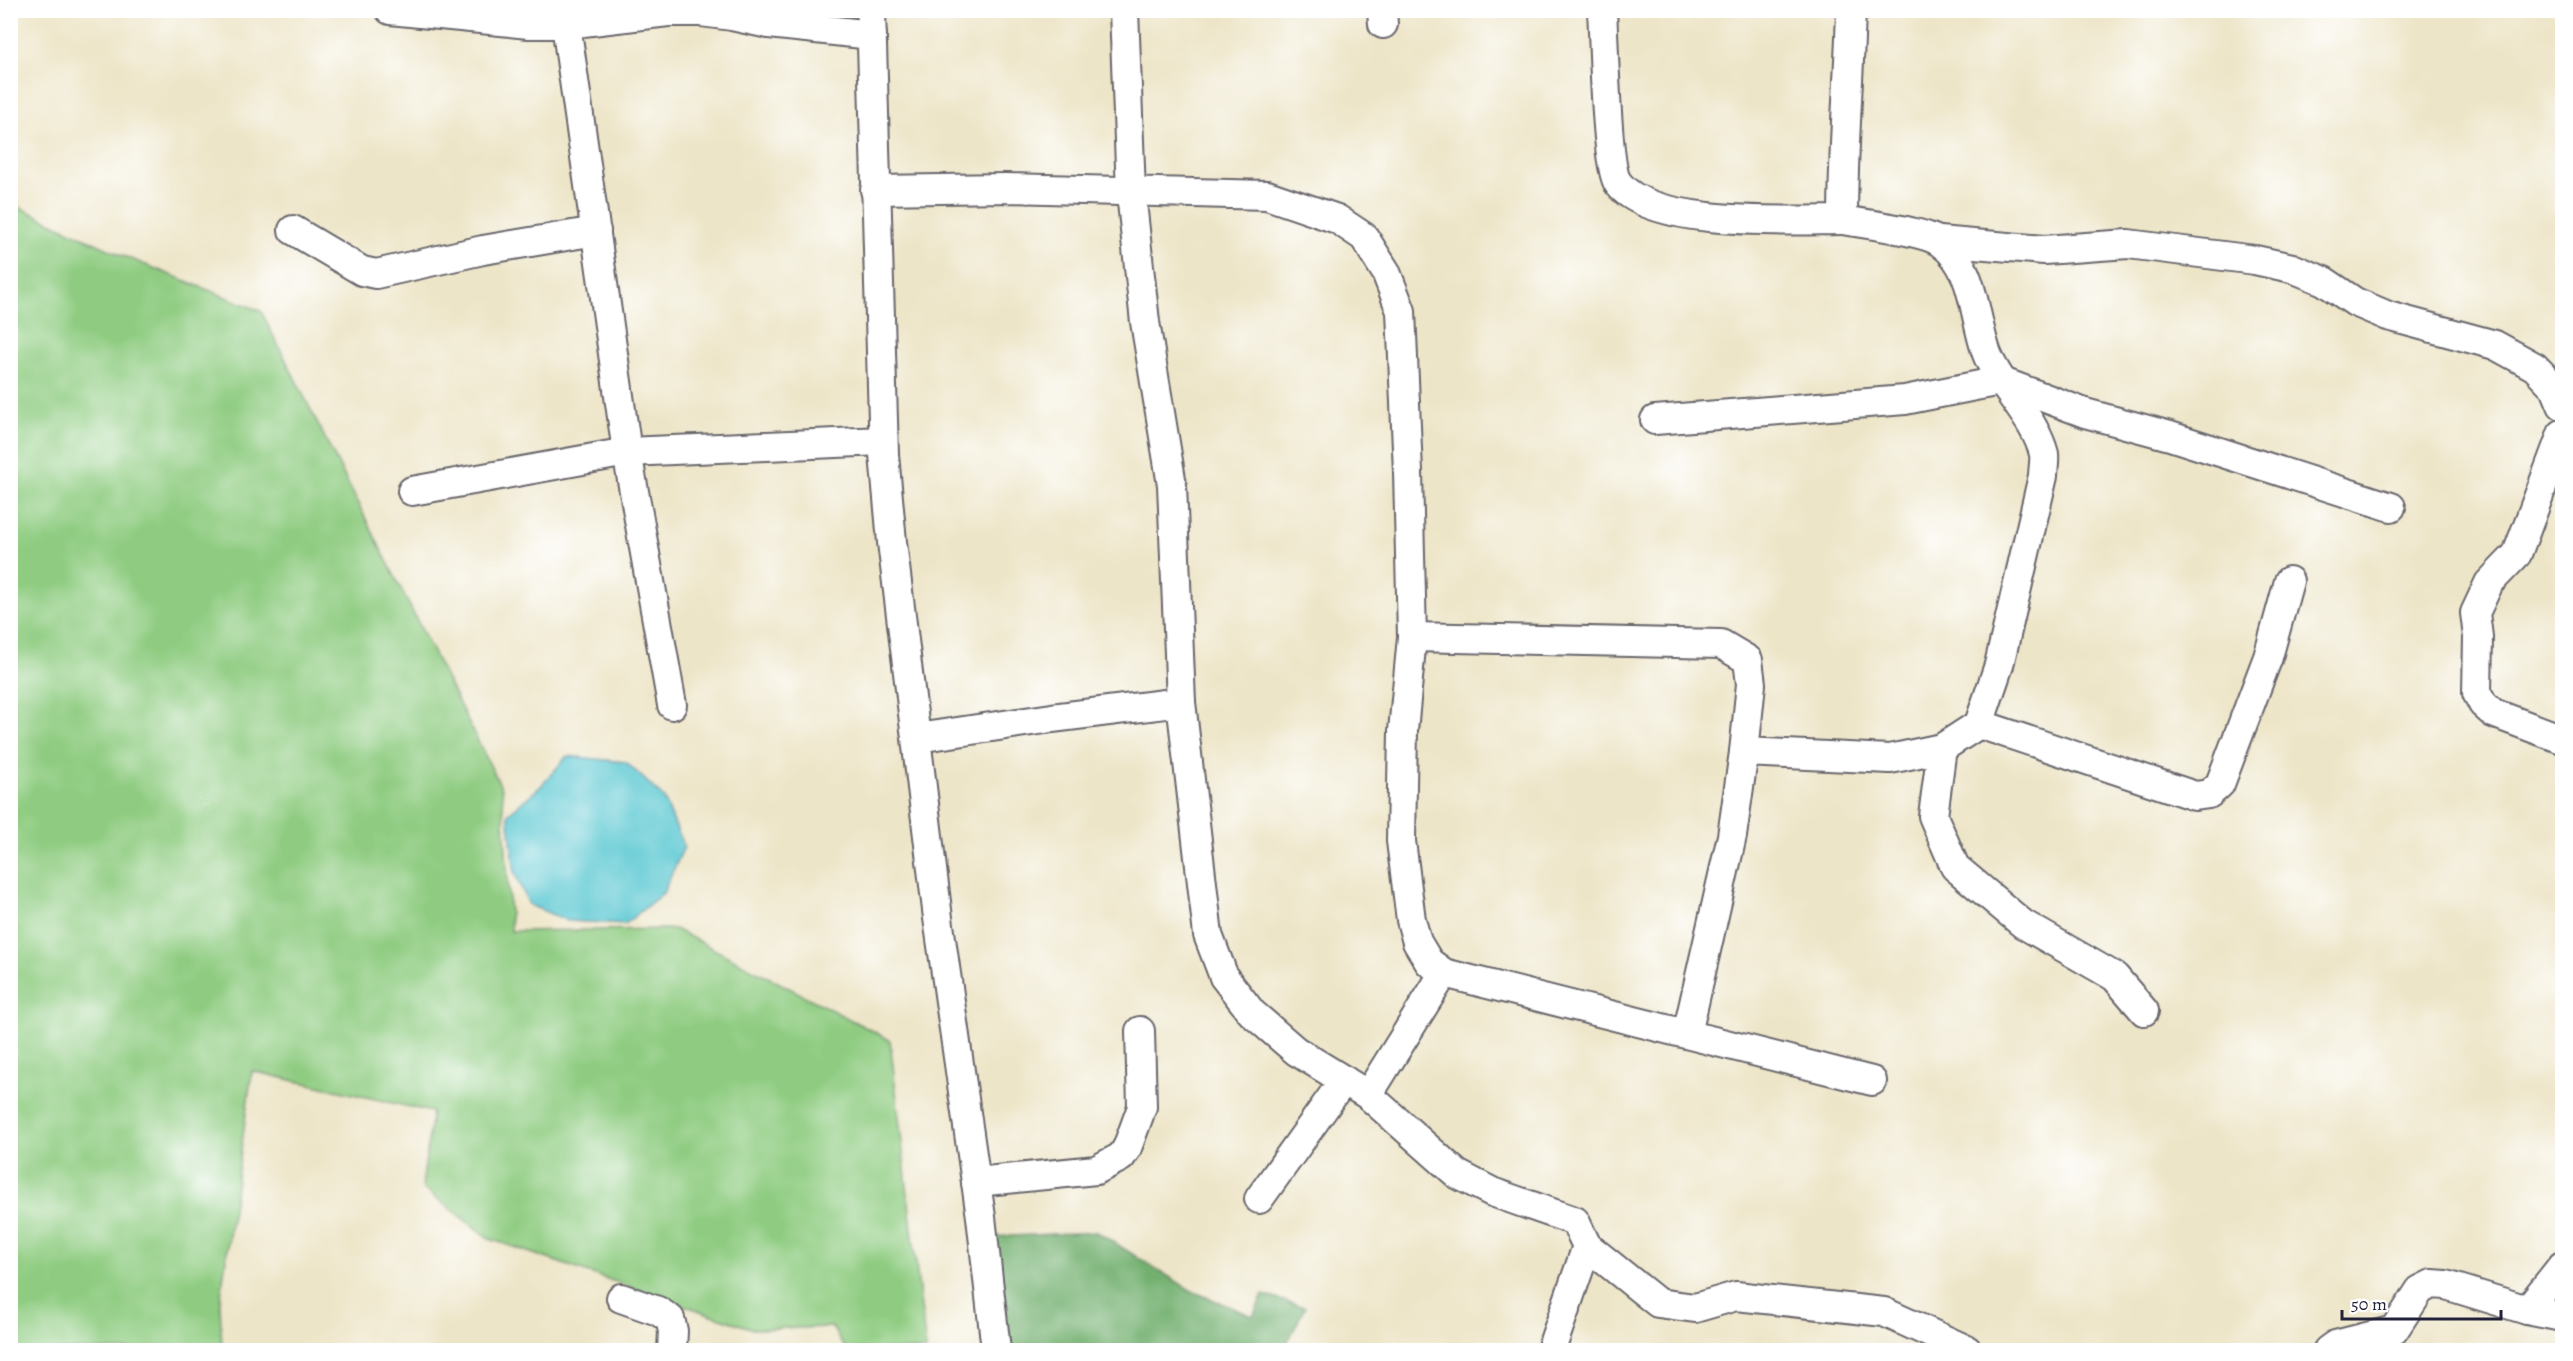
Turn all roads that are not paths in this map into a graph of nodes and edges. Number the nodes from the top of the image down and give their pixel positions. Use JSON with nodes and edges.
{"nodes":[{"id":1,"x":390,"y":10,"type":"edge"},
{"id":2,"x":1124,"y":10,"type":"edge"},
{"id":3,"x":1602,"y":10,"type":"edge"},
{"id":4,"x":1851,"y":10,"type":"edge"},
{"id":5,"x":871,"y":23,"type":"edge"},
{"id":6,"x":566,"y":24,"type":"junction"},
{"id":7,"x":875,"y":190,"type":"junction"},
{"id":8,"x":1131,"y":193,"type":"junction"},
{"id":9,"x":1843,"y":220,"type":"junction"},
{"id":10,"x":293,"y":230,"type":"dead end"},
{"id":11,"x":596,"y":231,"type":"junction"},
{"id":12,"x":1939,"y":241,"type":"junction"},
{"id":13,"x":2000,"y":381,"type":"junction"},
{"id":14,"x":2562,"y":405,"type":"edge"},
{"id":15,"x":1655,"y":420,"type":"dead end"},
{"id":16,"x":2562,"y":434,"type":"edge"},
{"id":17,"x":884,"y":441,"type":"junction"},
{"id":18,"x":627,"y":452,"type":"junction"},
{"id":19,"x":2555,"y":483,"type":"edge"},
{"id":20,"x":412,"y":491,"type":"dead end"},
{"id":21,"x":2391,"y":507,"type":"dead end"},
{"id":22,"x":2289,"y":581,"type":"dead end"},
{"id":23,"x":1412,"y":637,"type":"junction"},
{"id":24,"x":1181,"y":702,"type":"junction"},
{"id":25,"x":672,"y":705,"type":"dead end"},
{"id":26,"x":1979,"y":724,"type":"junction"},
{"id":27,"x":916,"y":738,"type":"junction"},
{"id":28,"x":2562,"y":739,"type":"edge"},
{"id":29,"x":1942,"y":748,"type":"junction"},
{"id":30,"x":1744,"y":752,"type":"junction"},
{"id":31,"x":1444,"y":973,"type":"junction"},
{"id":32,"x":2144,"y":1011,"type":"dead end"},
{"id":33,"x":1140,"y":1030,"type":"dead end"},
{"id":34,"x":1687,"y":1034,"type":"junction"},
{"id":35,"x":1872,"y":1081,"type":"dead end"},
{"id":36,"x":1356,"y":1087,"type":"junction"},
{"id":37,"x":976,"y":1182,"type":"junction"},
{"id":38,"x":1259,"y":1200,"type":"dead end"},
{"id":39,"x":1587,"y":1246,"type":"junction"},
{"id":40,"x":2562,"y":1266,"type":"edge"},
{"id":41,"x":621,"y":1298,"type":"dead end"},
{"id":42,"x":2527,"y":1310,"type":"junction"},
{"id":43,"x":2562,"y":1317,"type":"edge"},
{"id":44,"x":672,"y":1350,"type":"edge"},
{"id":45,"x":996,"y":1350,"type":"edge"},
{"id":46,"x":1551,"y":1350,"type":"edge"},
{"id":47,"x":1967,"y":1350,"type":"edge"},
{"id":48,"x":2328,"y":1350,"type":"edge"}],
"edges":[{"from":1,"to":6,"type":"street"},
{"from":2,"to":8,"type":"street"},
{"from":3,"to":9,"type":"street"},
{"from":4,"to":9,"type":"street"},
{"from":5,"to":6,"type":"street"},
{"from":5,"to":7,"type":"street"},
{"from":6,"to":11,"type":"street"},
{"from":7,"to":8,"type":"street"},
{"from":7,"to":17,"type":"street"},
{"from":8,"to":23,"type":"street"},
{"from":8,"to":24,"type":"street"},
{"from":9,"to":12,"type":"street"},
{"from":10,"to":11,"type":"street"},
{"from":11,"to":18,"type":"street"},
{"from":12,"to":13,"type":"street"},
{"from":12,"to":14,"type":"street"},
{"from":13,"to":15,"type":"street"},
{"from":13,"to":21,"type":"street"},
{"from":13,"to":26,"type":"street"},
{"from":16,"to":19,"type":"street"},
{"from":17,"to":18,"type":"street"},
{"from":17,"to":27,"type":"street"},
{"from":18,"to":20,"type":"street"},
{"from":18,"to":25,"type":"street"},
{"from":19,"to":28,"type":"street"},
{"from":22,"to":26,"type":"street"},
{"from":23,"to":30,"type":"street"},
{"from":23,"to":31,"type":"street"},
{"from":24,"to":27,"type":"street"},
{"from":24,"to":36,"type":"street"},
{"from":26,"to":29,"type":"street"},
{"from":27,"to":37,"type":"street"},
{"from":29,"to":30,"type":"street"},
{"from":29,"to":32,"type":"street"},
{"from":30,"to":34,"type":"street"},
{"from":31,"to":34,"type":"street"},
{"from":31,"to":36,"type":"street"},
{"from":33,"to":37,"type":"street"},
{"from":34,"to":35,"type":"street"},
{"from":36,"to":38,"type":"street"},
{"from":36,"to":39,"type":"street"},
{"from":37,"to":45,"type":"street"},
{"from":39,"to":46,"type":"street"},
{"from":39,"to":47,"type":"street"},
{"from":40,"to":42,"type":"street"},
{"from":41,"to":44,"type":"street"},
{"from":42,"to":43,"type":"street"},
{"from":42,"to":48,"type":"street"}]}
